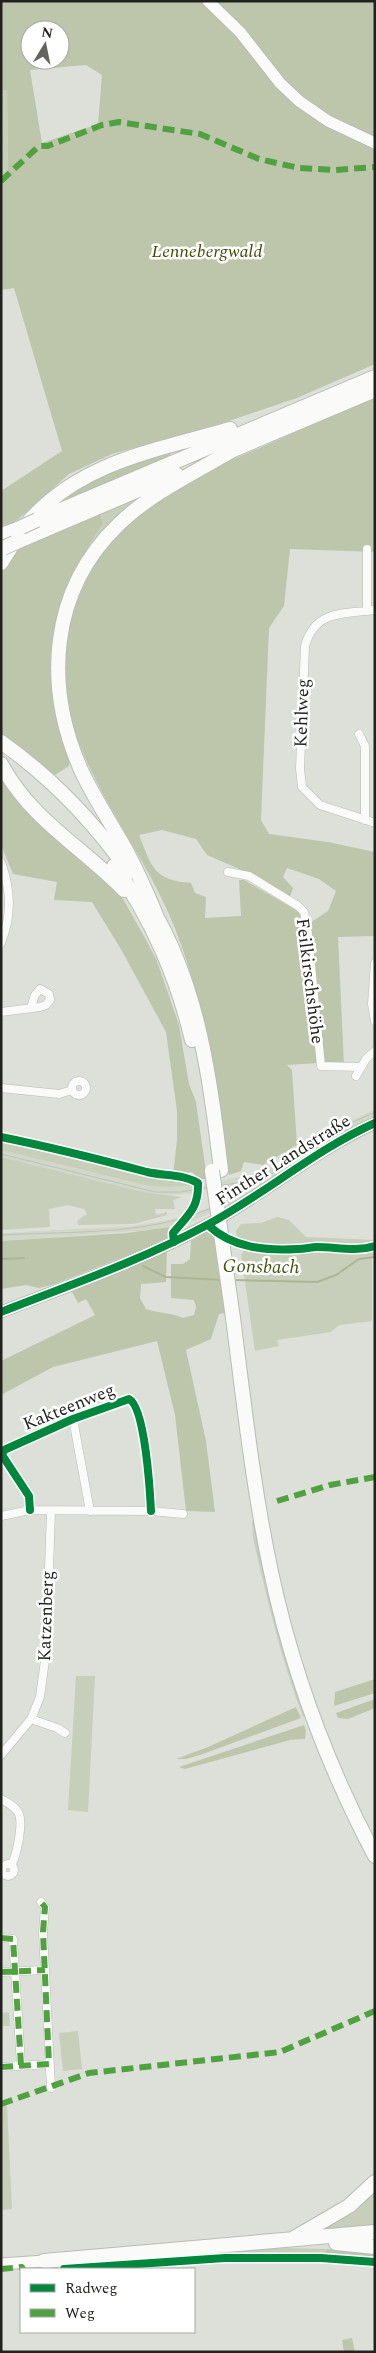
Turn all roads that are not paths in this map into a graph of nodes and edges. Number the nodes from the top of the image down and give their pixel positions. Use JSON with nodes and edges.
{"nodes":[{"id":1,"x":208,"y":1,"type":"edge"},
{"id":2,"x":375,"y":143,"type":"edge"},
{"id":3,"x":375,"y":377,"type":"edge"},
{"id":4,"x":375,"y":390,"type":"edge"},
{"id":5,"x":279,"y":417,"type":"junction"},
{"id":6,"x":233,"y":450,"type":"junction"},
{"id":7,"x":18,"y":535,"type":"junction"},
{"id":8,"x":2,"y":544,"type":"edge"},
{"id":9,"x":366,"y":550,"type":"dead end"},
{"id":10,"x":1,"y":563,"type":"edge"},
{"id":11,"x":371,"y":610,"type":"edge"},
{"id":12,"x":359,"y":734,"type":"dead end"},
{"id":13,"x":1,"y":742,"type":"edge"},
{"id":14,"x":3,"y":758,"type":"edge"},
{"id":15,"x":365,"y":820,"type":"junction"},
{"id":16,"x":375,"y":823,"type":"edge"},
{"id":17,"x":1,"y":862,"type":"edge"},
{"id":18,"x":228,"y":872,"type":"dead end"},
{"id":19,"x":141,"y":909,"type":"junction"},
{"id":20,"x":156,"y":915,"type":"junction"},
{"id":21,"x":1,"y":943,"type":"edge"},
{"id":22,"x":375,"y":964,"type":"edge"},
{"id":23,"x":31,"y":1007,"type":"dead end"},
{"id":24,"x":1,"y":1012,"type":"edge"},
{"id":25,"x":375,"y":1021,"type":"edge"},
{"id":26,"x":375,"y":1051,"type":"edge"},
{"id":27,"x":360,"y":1067,"type":"junction"},
{"id":28,"x":356,"y":1076,"type":"dead end"},
{"id":29,"x":1,"y":1088,"type":"edge"},
{"id":30,"x":72,"y":1090,"type":"dead end"},
{"id":31,"x":375,"y":1123,"type":"edge"},
{"id":32,"x":216,"y":1171,"type":"junction"},
{"id":33,"x":1,"y":1312,"type":"edge"},
{"id":34,"x":237,"y":1317,"type":"junction"},
{"id":35,"x":73,"y":1419,"type":"junction"},
{"id":36,"x":30,"y":1510,"type":"junction"},
{"id":37,"x":51,"y":1511,"type":"junction"},
{"id":38,"x":90,"y":1511,"type":"junction"},
{"id":39,"x":151,"y":1511,"type":"junction"},
{"id":40,"x":183,"y":1514,"type":"dead end"},
{"id":41,"x":1,"y":1516,"type":"edge"},
{"id":42,"x":31,"y":1719,"type":"junction"},
{"id":43,"x":65,"y":1733,"type":"dead end"},
{"id":44,"x":1,"y":1755,"type":"edge"},
{"id":45,"x":1,"y":1799,"type":"edge"},
{"id":46,"x":375,"y":1835,"type":"edge"},
{"id":47,"x":375,"y":1856,"type":"edge"},
{"id":48,"x":12,"y":1864,"type":"dead end"},
{"id":49,"x":41,"y":1902,"type":"dead end"},
{"id":50,"x":1,"y":1938,"type":"edge"},
{"id":51,"x":45,"y":1970,"type":"junction"},
{"id":52,"x":15,"y":1971,"type":"junction"},
{"id":53,"x":1,"y":1972,"type":"edge"},
{"id":54,"x":49,"y":2064,"type":"junction"},
{"id":55,"x":21,"y":2065,"type":"junction"},
{"id":56,"x":1,"y":2066,"type":"edge"},
{"id":57,"x":51,"y":2088,"type":"dead end"},
{"id":58,"x":375,"y":2182,"type":"edge"},
{"id":59,"x":375,"y":2234,"type":"edge"},
{"id":60,"x":290,"y":2240,"type":"junction"},
{"id":61,"x":308,"y":2240,"type":"junction"},
{"id":62,"x":375,"y":2247,"type":"edge"},
{"id":63,"x":44,"y":2261,"type":"joint"},
{"id":64,"x":1,"y":2264,"type":"edge"}],
"edges":[{"from":1,"to":2,"type":"main road"},
{"from":3,"to":5,"type":"highway"},
{"from":4,"to":6,"type":"highway"},
{"from":5,"to":7,"type":"highway","bridge":true},
{"from":5,"to":10,"type":"highway"},
{"from":6,"to":7,"type":"highway"},
{"from":6,"to":20,"type":"highway"},
{"from":7,"to":8,"type":"highway"},
{"from":9,"to":11,"type":"street","name":"Kehlweg"},
{"from":11,"to":15,"type":"street","name":"Kehlweg"},
{"from":12,"to":15,"type":"street"},
{"from":13,"to":20,"type":"highway"},
{"from":14,"to":19,"type":"highway"},
{"from":14,"to":19,"type":"highway"},
{"from":15,"to":16,"type":"street","name":"Kehlweg"},
{"from":17,"to":21,"type":"street"},
{"from":18,"to":27,"type":"street","name":"Feilkirschshöhe"},
{"from":19,"to":32,"type":"highway"},
{"from":20,"to":32,"type":"highway"},
{"from":22,"to":25,"type":"street"},
{"from":23,"to":24,"type":"street"},
{"from":26,"to":27,"type":"street"},
{"from":27,"to":28,"type":"street"},
{"from":29,"to":30,"type":"street"},
{"from":31,"to":33,"type":"main road","name":"Finther Landstraße"},
{"from":32,"to":34,"type":"highway"},
{"from":34,"to":46,"type":"highway"},
{"from":34,"to":47,"type":"highway"},
{"from":35,"to":36,"type":"street","name":"Kakteenweg"},
{"from":35,"to":38,"type":"street"},
{"from":35,"to":39,"type":"street","name":"Kakteenweg"},
{"from":36,"to":37,"type":"street"},
{"from":36,"to":41,"type":"street"},
{"from":37,"to":38,"type":"street"},
{"from":37,"to":42,"type":"street","name":"Katzenberg"},
{"from":38,"to":39,"type":"street"},
{"from":39,"to":40,"type":"street"},
{"from":42,"to":43,"type":"street"},
{"from":42,"to":44,"type":"street","name":"Katzenberg"},
{"from":45,"to":48,"type":"street"},
{"from":49,"to":51,"type":"street"},
{"from":50,"to":52,"type":"street"},
{"from":51,"to":52,"type":"street"},
{"from":51,"to":54,"type":"street"},
{"from":52,"to":53,"type":"street"},
{"from":52,"to":55,"type":"street"},
{"from":54,"to":55,"type":"street"},
{"from":54,"to":57,"type":"street"},
{"from":55,"to":56,"type":"street"},
{"from":58,"to":60,"type":"highway"},
{"from":59,"to":61,"type":"highway"},
{"from":60,"to":61,"type":"highway"},
{"from":60,"to":63,"type":"highway"},
{"from":61,"to":62,"type":"highway"},
{"from":63,"to":64,"type":"main road"}]}
